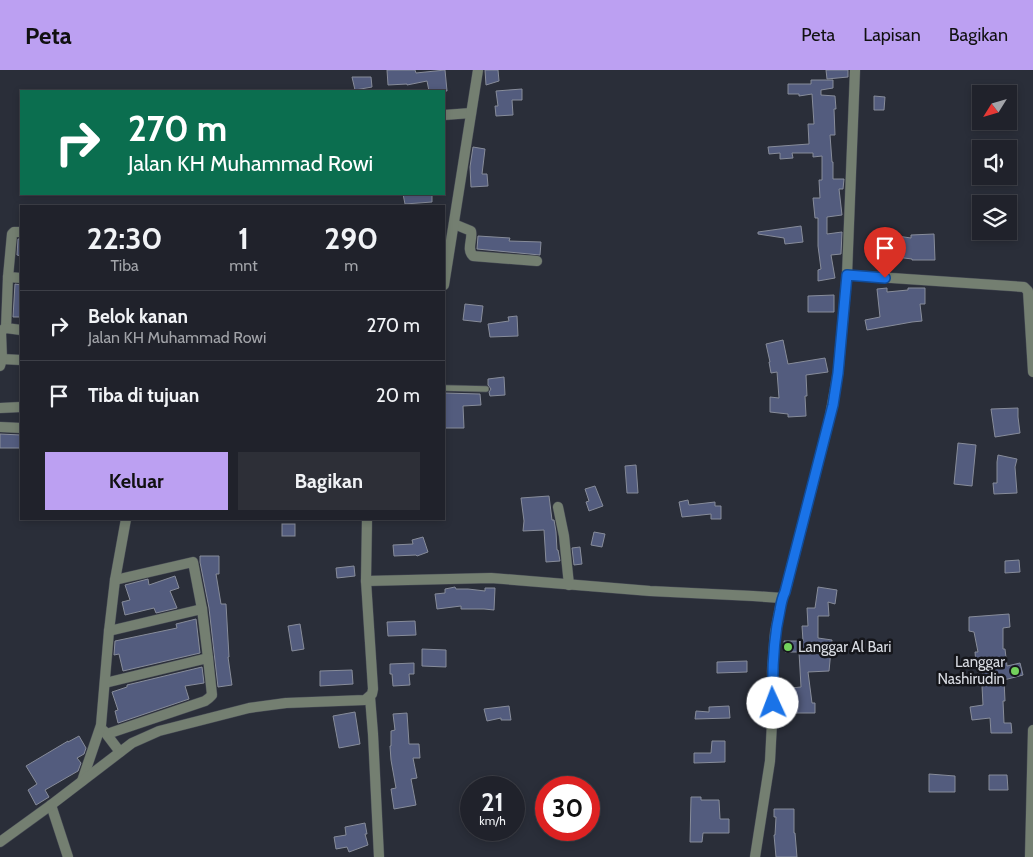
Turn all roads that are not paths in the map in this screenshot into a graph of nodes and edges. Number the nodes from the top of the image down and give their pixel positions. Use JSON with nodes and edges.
{"nodes":[{"id":1,"x":478,"y":70,"type":"edge"},
{"id":2,"x":855,"y":70,"type":"edge"},
{"id":3,"x":471,"y":112,"type":"junction"},
{"id":4,"x":445,"y":114,"type":"edge"},
{"id":5,"x":454,"y":224,"type":"junction"},
{"id":6,"x":20,"y":232,"type":"edge"},
{"id":7,"x":537,"y":261,"type":"dead end"},
{"id":8,"x":847,"y":275,"type":"junction"},
{"id":9,"x":8,"y":276,"type":"junction"},
{"id":10,"x":20,"y":278,"type":"edge"},
{"id":11,"x":445,"y":279,"type":"edge"},
{"id":12,"x":6,"y":328,"type":"junction"},
{"id":13,"x":20,"y":330,"type":"edge"},
{"id":14,"x":20,"y":360,"type":"edge"},
{"id":15,"x":1,"y":363,"type":"edge"},
{"id":16,"x":1033,"y":372,"type":"edge"},
{"id":17,"x":445,"y":388,"type":"edge"},
{"id":18,"x":486,"y":389,"type":"dead end"},
{"id":19,"x":20,"y":407,"type":"edge"},
{"id":20,"x":0,"y":408,"type":"edge"},
{"id":21,"x":0,"y":427,"type":"edge"},
{"id":22,"x":20,"y":428,"type":"edge"},
{"id":23,"x":558,"y":507,"type":"dead end"},
{"id":24,"x":126,"y":520,"type":"edge"},
{"id":25,"x":367,"y":520,"type":"edge"},
{"id":26,"x":115,"y":580,"type":"junction"},
{"id":27,"x":366,"y":581,"type":"junction"},
{"id":28,"x":569,"y":585,"type":"junction"},
{"id":29,"x":782,"y":598,"type":"junction"},
{"id":30,"x":202,"y":609,"type":"junction"},
{"id":31,"x":109,"y":631,"type":"junction"},
{"id":32,"x":208,"y":658,"type":"junction"},
{"id":33,"x":105,"y":683,"type":"junction"},
{"id":34,"x":370,"y":697,"type":"junction"},
{"id":35,"x":104,"y":730,"type":"junction"},
{"id":36,"x":1033,"y":730,"type":"edge"},
{"id":37,"x":120,"y":752,"type":"junction"},
{"id":38,"x":82,"y":780,"type":"junction"},
{"id":39,"x":51,"y":805,"type":"junction"},
{"id":40,"x":0,"y":842,"type":"edge"},
{"id":41,"x":68,"y":857,"type":"edge"},
{"id":42,"x":379,"y":857,"type":"edge"},
{"id":43,"x":756,"y":857,"type":"edge"},
{"id":44,"x":1030,"y":857,"type":"edge"}],
"edges":[{"from":1,"to":3,"type":"street"},
{"from":2,"to":8,"type":"street"},
{"from":3,"to":4,"type":"street"},
{"from":3,"to":5,"type":"street"},
{"from":5,"to":7,"type":"street"},
{"from":5,"to":11,"type":"street"},
{"from":6,"to":9,"type":"street"},
{"from":8,"to":16,"type":"street"},
{"from":8,"to":29,"type":"street"},
{"from":9,"to":10,"type":"street"},
{"from":9,"to":12,"type":"street"},
{"from":12,"to":13,"type":"street"},
{"from":12,"to":15,"type":"street"},
{"from":14,"to":15,"type":"street"},
{"from":17,"to":18,"type":"lane"},
{"from":19,"to":20,"type":"street"},
{"from":21,"to":22,"type":"street"},
{"from":23,"to":28,"type":"street"},
{"from":24,"to":26,"type":"street"},
{"from":25,"to":27,"type":"street"},
{"from":26,"to":30,"type":"street"},
{"from":26,"to":31,"type":"street"},
{"from":27,"to":28,"type":"street"},
{"from":27,"to":34,"type":"street"},
{"from":28,"to":29,"type":"street"},
{"from":29,"to":43,"type":"street"},
{"from":30,"to":31,"type":"street"},
{"from":30,"to":32,"type":"street"},
{"from":31,"to":33,"type":"street"},
{"from":32,"to":33,"type":"street"},
{"from":32,"to":35,"type":"street"},
{"from":33,"to":35,"type":"street"},
{"from":34,"to":37,"type":"street"},
{"from":34,"to":42,"type":"street"},
{"from":35,"to":37,"type":"street"},
{"from":35,"to":38,"type":"street"},
{"from":36,"to":44,"type":"street"},
{"from":37,"to":38,"type":"street"},
{"from":38,"to":39,"type":"street"},
{"from":39,"to":40,"type":"street"},
{"from":39,"to":41,"type":"street"}]}
